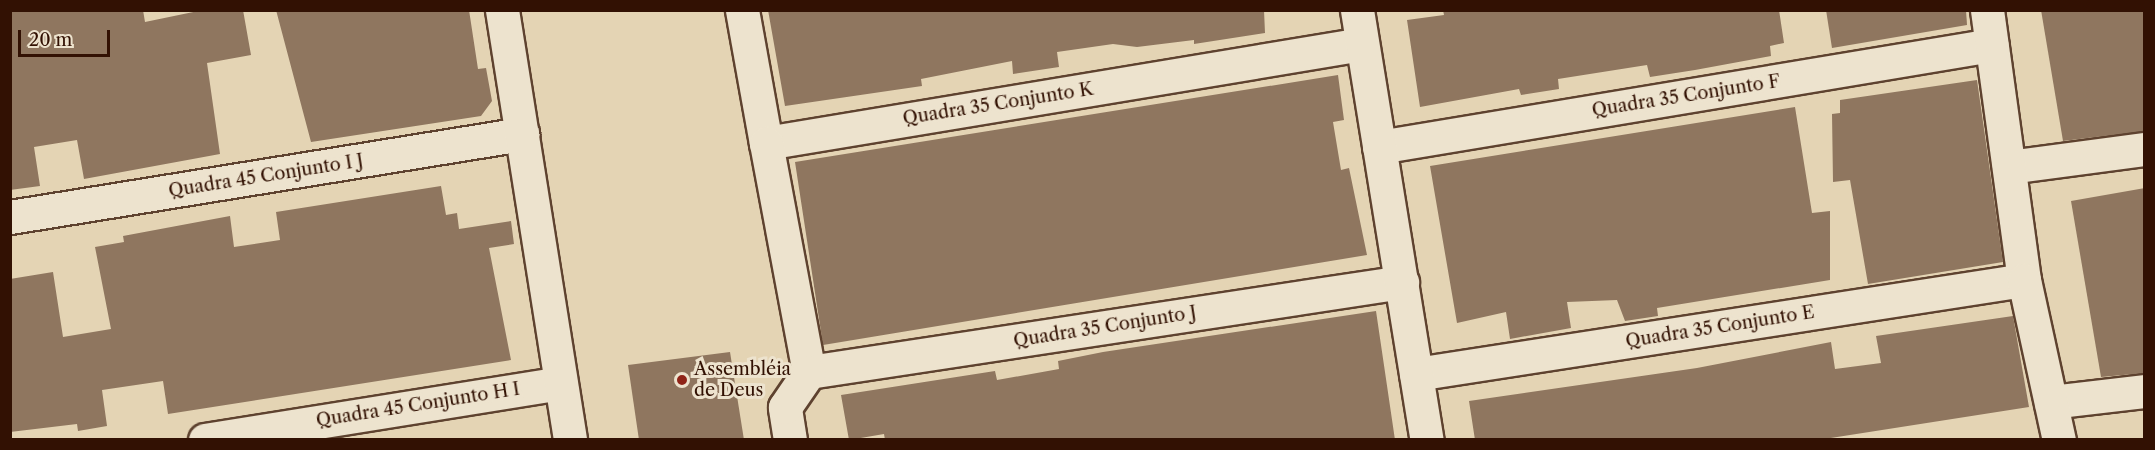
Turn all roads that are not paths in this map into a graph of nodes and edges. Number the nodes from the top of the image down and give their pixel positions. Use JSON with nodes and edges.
{"nodes":[{"id":1,"x":502,"y":10,"type":"edge"},
{"id":2,"x":742,"y":10,"type":"edge"},
{"id":3,"x":1357,"y":10,"type":"edge"},
{"id":4,"x":1987,"y":10,"type":"edge"},
{"id":5,"x":1362,"y":44,"type":"junction"},
{"id":6,"x":1992,"y":45,"type":"junction"},
{"id":7,"x":522,"y":134,"type":"junction"},
{"id":8,"x":766,"y":143,"type":"junction"},
{"id":9,"x":1379,"y":147,"type":"junction"},
{"id":10,"x":2145,"y":149,"type":"edge"},
{"id":11,"x":2009,"y":167,"type":"junction"},
{"id":12,"x":10,"y":217,"type":"edge"},
{"id":13,"x":2024,"y":280,"type":"junction"},
{"id":14,"x":1402,"y":282,"type":"junction"},
{"id":15,"x":809,"y":372,"type":"junction"},
{"id":16,"x":1416,"y":374,"type":"junction"},
{"id":17,"x":560,"y":383,"type":"junction"},
{"id":18,"x":2145,"y":391,"type":"edge"},
{"id":19,"x":2051,"y":402,"type":"junction"},
{"id":20,"x":205,"y":440,"type":"edge"},
{"id":21,"x":570,"y":440,"type":"edge"},
{"id":22,"x":790,"y":440,"type":"edge"},
{"id":23,"x":1427,"y":440,"type":"edge"},
{"id":24,"x":2039,"y":440,"type":"edge"},
{"id":25,"x":2059,"y":440,"type":"edge"}],
"edges":[{"from":1,"to":7,"type":"street"},
{"from":2,"to":8,"type":"street"},
{"from":3,"to":5,"type":"street"},
{"from":4,"to":6,"type":"street"},
{"from":5,"to":8,"type":"street","name":"Quadra 35 Conjunto K"},
{"from":5,"to":9,"type":"street"},
{"from":6,"to":9,"type":"street","name":"Quadra 35 Conjunto F"},
{"from":6,"to":11,"type":"street"},
{"from":7,"to":12,"type":"street","name":"Quadra 45 Conjunto I J"},
{"from":7,"to":17,"type":"street"},
{"from":8,"to":15,"type":"street"},
{"from":9,"to":14,"type":"street"},
{"from":10,"to":11,"type":"street"},
{"from":11,"to":13,"type":"street"},
{"from":13,"to":16,"type":"street","name":"Quadra 35 Conjunto E"},
{"from":13,"to":19,"type":"street"},
{"from":14,"to":15,"type":"street","name":"Quadra 35 Conjunto J"},
{"from":14,"to":16,"type":"street"},
{"from":15,"to":22,"type":"street"},
{"from":16,"to":23,"type":"street"},
{"from":17,"to":20,"type":"street","name":"Quadra 45 Conjunto H I"},
{"from":17,"to":21,"type":"street"},
{"from":18,"to":19,"type":"street"},
{"from":19,"to":24,"type":"street"},
{"from":19,"to":25,"type":"street"}]}
